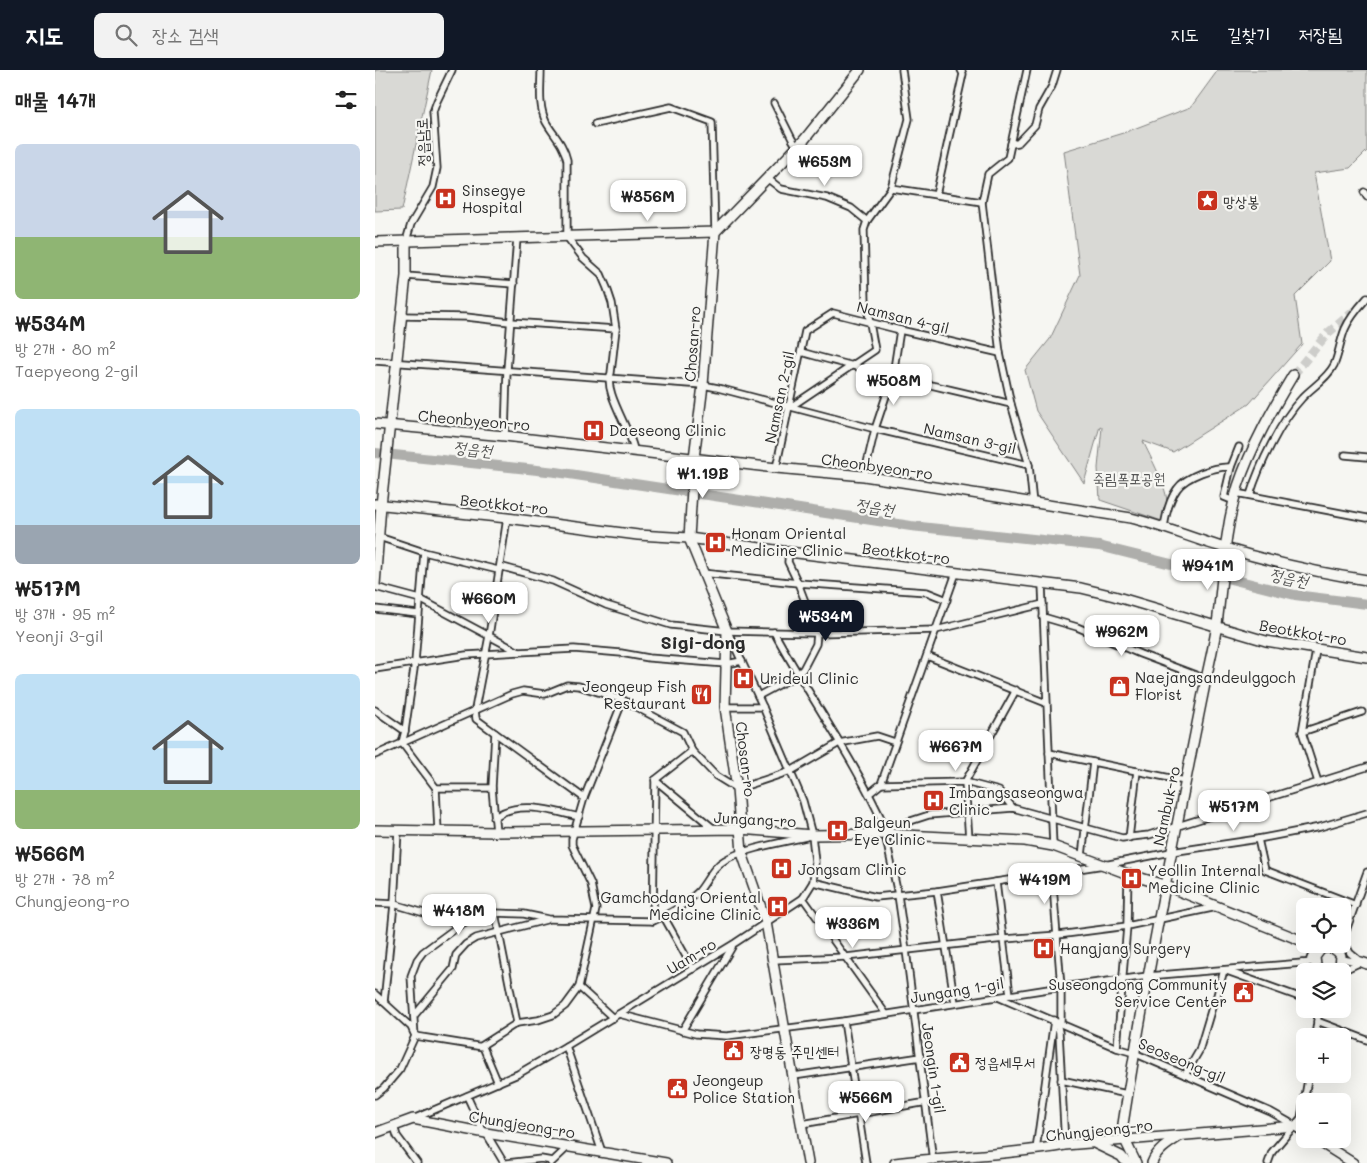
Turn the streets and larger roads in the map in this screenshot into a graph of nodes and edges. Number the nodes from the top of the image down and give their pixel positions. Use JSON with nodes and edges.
{"nodes":[{"id":1,"x":452,"y":70,"type":"edge"},
{"id":2,"x":541,"y":70,"type":"edge"},
{"id":3,"x":860,"y":70,"type":"edge"},
{"id":4,"x":902,"y":70,"type":"edge"},
{"id":5,"x":961,"y":70,"type":"edge"},
{"id":6,"x":1027,"y":70,"type":"edge"},
{"id":7,"x":1057,"y":70,"type":"edge"},
{"id":8,"x":774,"y":103,"type":"dead end"},
{"id":9,"x":595,"y":124,"type":"dead end"},
{"id":10,"x":1011,"y":144,"type":"junction"},
{"id":11,"x":797,"y":147,"type":"junction"},
{"id":12,"x":767,"y":178,"type":"junction"},
{"id":13,"x":891,"y":188,"type":"junction"},
{"id":14,"x":936,"y":195,"type":"junction"},
{"id":15,"x":982,"y":202,"type":"junction"},
{"id":16,"x":867,"y":221,"type":"junction"},
{"id":17,"x":715,"y":232,"type":"junction"},
{"id":18,"x":567,"y":237,"type":"junction"},
{"id":19,"x":517,"y":238,"type":"junction"},
{"id":20,"x":406,"y":241,"type":"junction"},
{"id":21,"x":375,"y":242,"type":"edge"},
{"id":22,"x":406,"y":276,"type":"junction"},
{"id":23,"x":514,"y":284,"type":"junction"},
{"id":24,"x":1367,"y":298,"type":"edge"},
{"id":25,"x":401,"y":316,"type":"junction"},
{"id":26,"x":510,"y":322,"type":"junction"},
{"id":27,"x":869,"y":322,"type":"junction"},
{"id":28,"x":616,"y":329,"type":"junction"},
{"id":29,"x":900,"y":330,"type":"junction"},
{"id":30,"x":805,"y":331,"type":"joint"},
{"id":31,"x":801,"y":352,"type":"junction"},
{"id":32,"x":1000,"y":353,"type":"junction"},
{"id":33,"x":375,"y":361,"type":"edge"},
{"id":34,"x":396,"y":362,"type":"junction"},
{"id":35,"x":850,"y":366,"type":"junction"},
{"id":36,"x":507,"y":370,"type":"junction"},
{"id":37,"x":893,"y":375,"type":"junction"},
{"id":38,"x":1293,"y":375,"type":"tunnel mouth"},
{"id":39,"x":608,"y":379,"type":"junction"},
{"id":40,"x":703,"y":385,"type":"junction"},
{"id":41,"x":1011,"y":404,"type":"junction"},
{"id":42,"x":789,"y":408,"type":"junction"},
{"id":43,"x":375,"y":424,"type":"edge"},
{"id":44,"x":389,"y":426,"type":"junction"},
{"id":45,"x":875,"y":430,"type":"junction"},
{"id":46,"x":505,"y":436,"type":"junction"},
{"id":47,"x":1239,"y":447,"type":"dead end"},
{"id":48,"x":634,"y":450,"type":"junction"},
{"id":49,"x":1345,"y":455,"type":"dead end"},
{"id":50,"x":694,"y":458,"type":"junction"},
{"id":51,"x":1367,"y":458,"type":"edge"},
{"id":52,"x":1029,"y":465,"type":"junction"},
{"id":53,"x":1231,"y":467,"type":"junction"},
{"id":54,"x":776,"y":468,"type":"junction"},
{"id":55,"x":864,"y":476,"type":"junction"},
{"id":56,"x":1227,"y":486,"type":"junction"},
{"id":57,"x":1236,"y":494,"type":"junction"},
{"id":58,"x":1250,"y":495,"type":"junction"},
{"id":59,"x":1033,"y":504,"type":"junction"},
{"id":60,"x":378,"y":505,"type":"edge"},
{"id":61,"x":507,"y":518,"type":"junction"},
{"id":62,"x":1367,"y":518,"type":"edge"},
{"id":63,"x":1164,"y":528,"type":"junction"},
{"id":64,"x":379,"y":537,"type":"junction"},
{"id":65,"x":689,"y":538,"type":"junction"},
{"id":66,"x":424,"y":552,"type":"junction"},
{"id":67,"x":789,"y":552,"type":"junction"},
{"id":68,"x":1224,"y":553,"type":"junction"},
{"id":69,"x":498,"y":570,"type":"junction"},
{"id":70,"x":703,"y":573,"type":"junction"},
{"id":71,"x":956,"y":573,"type":"junction"},
{"id":72,"x":1367,"y":580,"type":"edge"},
{"id":73,"x":798,"y":583,"type":"junction"},
{"id":74,"x":1042,"y":584,"type":"junction"},
{"id":75,"x":375,"y":586,"type":"edge"},
{"id":76,"x":420,"y":598,"type":"junction"},
{"id":77,"x":947,"y":600,"type":"junction"},
{"id":78,"x":1043,"y":604,"type":"junction"},
{"id":79,"x":375,"y":609,"type":"edge"},
{"id":80,"x":418,"y":614,"type":"junction"},
{"id":81,"x":1043,"y":617,"type":"junction"},
{"id":82,"x":1217,"y":626,"type":"junction"},
{"id":83,"x":727,"y":630,"type":"junction"},
{"id":84,"x":936,"y":630,"type":"junction"},
{"id":85,"x":774,"y":632,"type":"junction"},
{"id":86,"x":817,"y":633,"type":"junction"},
{"id":87,"x":489,"y":636,"type":"junction"},
{"id":88,"x":1315,"y":650,"type":"junction"},
{"id":89,"x":519,"y":652,"type":"junction"},
{"id":90,"x":485,"y":654,"type":"junction"},
{"id":91,"x":927,"y":656,"type":"junction"},
{"id":92,"x":1367,"y":657,"type":"edge"},
{"id":93,"x":742,"y":661,"type":"junction"},
{"id":94,"x":415,"y":662,"type":"junction"},
{"id":95,"x":726,"y":664,"type":"junction"},
{"id":96,"x":375,"y":669,"type":"edge"},
{"id":97,"x":797,"y":675,"type":"junction"},
{"id":98,"x":1206,"y":679,"type":"junction"},
{"id":99,"x":1016,"y":690,"type":"junction"},
{"id":100,"x":758,"y":696,"type":"junction"},
{"id":101,"x":623,"y":700,"type":"junction"},
{"id":102,"x":1047,"y":703,"type":"junction"},
{"id":103,"x":725,"y":707,"type":"junction"},
{"id":104,"x":763,"y":707,"type":"junction"},
{"id":105,"x":475,"y":709,"type":"junction"},
{"id":106,"x":375,"y":710,"type":"edge"},
{"id":107,"x":1362,"y":712,"type":"dead end"},
{"id":108,"x":405,"y":731,"type":"junction"},
{"id":109,"x":1302,"y":732,"type":"junction"},
{"id":110,"x":495,"y":733,"type":"junction"},
{"id":111,"x":895,"y":742,"type":"junction"},
{"id":112,"x":402,"y":743,"type":"junction"},
{"id":113,"x":839,"y":743,"type":"junction"},
{"id":114,"x":693,"y":751,"type":"junction"},
{"id":115,"x":1049,"y":753,"type":"junction"},
{"id":116,"x":375,"y":754,"type":"edge"},
{"id":117,"x":1093,"y":762,"type":"junction"},
{"id":118,"x":1367,"y":767,"type":"edge"},
{"id":119,"x":791,"y":771,"type":"junction"},
{"id":120,"x":1137,"y":771,"type":"junction"},
{"id":121,"x":655,"y":780,"type":"junction"},
{"id":122,"x":1185,"y":781,"type":"junction"},
{"id":123,"x":965,"y":782,"type":"junction"},
{"id":124,"x":1318,"y":782,"type":"junction"},
{"id":125,"x":881,"y":784,"type":"junction"},
{"id":126,"x":436,"y":788,"type":"junction"},
{"id":127,"x":492,"y":788,"type":"junction"},
{"id":128,"x":737,"y":789,"type":"junction"},
{"id":129,"x":870,"y":793,"type":"junction"},
{"id":130,"x":584,"y":798,"type":"junction"},
{"id":131,"x":1013,"y":808,"type":"junction"},
{"id":132,"x":966,"y":812,"type":"junction"},
{"id":133,"x":1367,"y":813,"type":"edge"},
{"id":134,"x":579,"y":817,"type":"junction"},
{"id":135,"x":494,"y":818,"type":"junction"},
{"id":136,"x":1051,"y":818,"type":"junction"},
{"id":137,"x":1176,"y":827,"type":"junction"},
{"id":138,"x":1085,"y":828,"type":"junction"},
{"id":139,"x":740,"y":829,"type":"junction"},
{"id":140,"x":375,"y":830,"type":"edge"},
{"id":141,"x":574,"y":830,"type":"junction"},
{"id":142,"x":653,"y":830,"type":"junction"},
{"id":143,"x":715,"y":830,"type":"junction"},
{"id":144,"x":398,"y":831,"type":"junction"},
{"id":145,"x":438,"y":831,"type":"junction"},
{"id":146,"x":885,"y":831,"type":"junction"},
{"id":147,"x":496,"y":832,"type":"junction"},
{"id":148,"x":813,"y":835,"type":"junction"},
{"id":149,"x":1129,"y":838,"type":"junction"},
{"id":150,"x":969,"y":839,"type":"junction"},
{"id":151,"x":1258,"y":839,"type":"junction"},
{"id":152,"x":1053,"y":846,"type":"junction"},
{"id":153,"x":1171,"y":852,"type":"junction"},
{"id":154,"x":742,"y":853,"type":"junction"},
{"id":155,"x":1082,"y":856,"type":"junction"},
{"id":156,"x":1105,"y":865,"type":"junction"},
{"id":157,"x":1367,"y":872,"type":"edge"},
{"id":158,"x":1052,"y":873,"type":"junction"},
{"id":159,"x":1128,"y":874,"type":"junction"},
{"id":160,"x":813,"y":882,"type":"junction"},
{"id":161,"x":996,"y":882,"type":"junction"},
{"id":162,"x":1164,"y":885,"type":"junction"},
{"id":163,"x":937,"y":891,"type":"junction"},
{"id":164,"x":897,"y":896,"type":"junction"},
{"id":165,"x":803,"y":898,"type":"junction"},
{"id":166,"x":375,"y":903,"type":"edge"},
{"id":167,"x":394,"y":904,"type":"junction"},
{"id":168,"x":1356,"y":905,"type":"junction"},
{"id":169,"x":1219,"y":906,"type":"junction"},
{"id":170,"x":495,"y":914,"type":"junction"},
{"id":171,"x":663,"y":917,"type":"junction"},
{"id":172,"x":1159,"y":918,"type":"junction"},
{"id":173,"x":1351,"y":918,"type":"edge"},
{"id":174,"x":548,"y":919,"type":"junction"},
{"id":175,"x":595,"y":919,"type":"junction"},
{"id":176,"x":653,"y":921,"type":"junction"},
{"id":177,"x":766,"y":922,"type":"junction"},
{"id":178,"x":461,"y":924,"type":"junction"},
{"id":179,"x":1127,"y":926,"type":"junction"},
{"id":180,"x":498,"y":932,"type":"junction"},
{"id":181,"x":1058,"y":935,"type":"junction"},
{"id":182,"x":1296,"y":938,"type":"edge"},
{"id":183,"x":1004,"y":939,"type":"junction"},
{"id":184,"x":733,"y":945,"type":"junction"},
{"id":185,"x":946,"y":945,"type":"junction"},
{"id":186,"x":906,"y":950,"type":"junction"},
{"id":187,"x":1313,"y":953,"type":"edge"},
{"id":188,"x":1317,"y":953,"type":"edge"},
{"id":189,"x":1340,"y":953,"type":"edge"},
{"id":190,"x":1350,"y":953,"type":"edge"},
{"id":191,"x":846,"y":957,"type":"junction"},
{"id":192,"x":1341,"y":959,"type":"junction"},
{"id":193,"x":773,"y":960,"type":"junction"},
{"id":194,"x":1314,"y":962,"type":"joint"},
{"id":195,"x":1302,"y":963,"type":"joint"},
{"id":196,"x":1340,"y":963,"type":"edge"},
{"id":197,"x":1364,"y":963,"type":"edge"},
{"id":198,"x":1296,"y":964,"type":"edge"},
{"id":199,"x":1351,"y":968,"type":"edge"},
{"id":200,"x":693,"y":969,"type":"junction"},
{"id":201,"x":1224,"y":970,"type":"junction"},
{"id":202,"x":1148,"y":976,"type":"junction"},
{"id":203,"x":1124,"y":980,"type":"junction"},
{"id":204,"x":579,"y":987,"type":"junction"},
{"id":205,"x":1061,"y":987,"type":"junction"},
{"id":206,"x":375,"y":994,"type":"edge"},
{"id":207,"x":1010,"y":995,"type":"junction"},
{"id":208,"x":1296,"y":996,"type":"edge"},
{"id":209,"x":996,"y":997,"type":"junction"},
{"id":210,"x":384,"y":1002,"type":"junction"},
{"id":211,"x":955,"y":1003,"type":"junction"},
{"id":212,"x":913,"y":1009,"type":"junction"},
{"id":213,"x":619,"y":1014,"type":"junction"},
{"id":214,"x":886,"y":1014,"type":"junction"},
{"id":215,"x":414,"y":1016,"type":"junction"},
{"id":216,"x":613,"y":1018,"type":"junction"},
{"id":217,"x":1318,"y":1018,"type":"edge"},
{"id":218,"x":844,"y":1021,"type":"junction"},
{"id":219,"x":517,"y":1022,"type":"junction"},
{"id":220,"x":1056,"y":1022,"type":"junction"},
{"id":221,"x":1317,"y":1022,"type":"junction"},
{"id":222,"x":1316,"y":1028,"type":"edge"},
{"id":223,"x":786,"y":1029,"type":"junction"},
{"id":224,"x":682,"y":1031,"type":"junction"},
{"id":225,"x":415,"y":1036,"type":"junction"},
{"id":226,"x":1367,"y":1040,"type":"edge"},
{"id":227,"x":481,"y":1046,"type":"junction"},
{"id":228,"x":567,"y":1046,"type":"junction"},
{"id":229,"x":1117,"y":1048,"type":"junction"},
{"id":230,"x":1134,"y":1053,"type":"junction"},
{"id":231,"x":921,"y":1057,"type":"junction"},
{"id":232,"x":852,"y":1068,"type":"junction"},
{"id":233,"x":1185,"y":1075,"type":"junction"},
{"id":234,"x":794,"y":1076,"type":"junction"},
{"id":235,"x":1061,"y":1080,"type":"junction"},
{"id":236,"x":498,"y":1083,"type":"junction"},
{"id":237,"x":1307,"y":1083,"type":"edge"},
{"id":238,"x":1127,"y":1094,"type":"junction"},
{"id":239,"x":375,"y":1095,"type":"edge"},
{"id":240,"x":467,"y":1096,"type":"junction"},
{"id":241,"x":927,"y":1102,"type":"junction"},
{"id":242,"x":859,"y":1113,"type":"junction"},
{"id":243,"x":413,"y":1118,"type":"junction"},
{"id":244,"x":802,"y":1124,"type":"junction"},
{"id":245,"x":394,"y":1126,"type":"junction"},
{"id":246,"x":1295,"y":1126,"type":"junction"},
{"id":247,"x":375,"y":1132,"type":"edge"},
{"id":248,"x":485,"y":1133,"type":"junction"},
{"id":249,"x":1180,"y":1136,"type":"junction"},
{"id":250,"x":1125,"y":1140,"type":"junction"},
{"id":251,"x":1096,"y":1144,"type":"junction"},
{"id":252,"x":1065,"y":1145,"type":"junction"},
{"id":253,"x":569,"y":1146,"type":"junction"},
{"id":254,"x":1329,"y":1148,"type":"edge"},
{"id":255,"x":1036,"y":1150,"type":"junction"},
{"id":256,"x":602,"y":1152,"type":"junction"},
{"id":257,"x":933,"y":1160,"type":"edge"},
{"id":258,"x":552,"y":1162,"type":"edge"},
{"id":259,"x":417,"y":1163,"type":"edge"},
{"id":260,"x":506,"y":1163,"type":"edge"},
{"id":261,"x":666,"y":1163,"type":"edge"},
{"id":262,"x":808,"y":1163,"type":"edge"},
{"id":263,"x":866,"y":1163,"type":"edge"},
{"id":264,"x":895,"y":1163,"type":"edge"},
{"id":265,"x":1127,"y":1163,"type":"edge"},
{"id":266,"x":1136,"y":1163,"type":"edge"},
{"id":267,"x":1153,"y":1163,"type":"edge"},
{"id":268,"x":1268,"y":1163,"type":"edge"},
{"id":269,"x":1353,"y":1163,"type":"edge"}],
"edges":[{"from":1,"to":20,"type":"street","name":"정읍남로"},
{"from":2,"to":18,"type":"street"},
{"from":3,"to":11,"type":"street"},
{"from":4,"to":13,"type":"street"},
{"from":5,"to":14,"type":"street"},
{"from":6,"to":10,"type":"street"},
{"from":7,"to":10,"type":"street"},
{"from":8,"to":11,"type":"street"},
{"from":9,"to":17,"type":"street"},
{"from":10,"to":15,"type":"street"},
{"from":11,"to":12,"type":"street"},
{"from":12,"to":16,"type":"street"},
{"from":12,"to":17,"type":"street"},
{"from":13,"to":14,"type":"street"},
{"from":13,"to":16,"type":"street"},
{"from":14,"to":15,"type":"street"},
{"from":15,"to":32,"type":"street"},
{"from":16,"to":27,"type":"street"},
{"from":17,"to":18,"type":"street"},
{"from":17,"to":40,"type":"street","name":"Chosan-ro"},
{"from":18,"to":19,"type":"street"},
{"from":18,"to":28,"type":"street"},
{"from":19,"to":20,"type":"street"},
{"from":19,"to":23,"type":"street"},
{"from":20,"to":21,"type":"street"},
{"from":20,"to":22,"type":"street"},
{"from":22,"to":23,"type":"street"},
{"from":22,"to":25,"type":"street"},
{"from":23,"to":26,"type":"street"},
{"from":24,"to":58,"type":"street"},
{"from":25,"to":26,"type":"street"},
{"from":25,"to":34,"type":"street"},
{"from":26,"to":28,"type":"street"},
{"from":26,"to":36,"type":"street"},
{"from":27,"to":29,"type":"street","name":"Namsan 4-gil"},
{"from":27,"to":30,"type":"street","name":"Namsan 4-gil"},
{"from":27,"to":35,"type":"street"},
{"from":28,"to":39,"type":"street"},
{"from":29,"to":32,"type":"street","name":"Namsan 4-gil"},
{"from":29,"to":37,"type":"street"},
{"from":30,"to":31,"type":"street","name":"Namsan 2-gil"},
{"from":31,"to":35,"type":"street"},
{"from":31,"to":42,"type":"street","name":"Namsan 2-gil"},
{"from":32,"to":41,"type":"street"},
{"from":33,"to":34,"type":"street","name":"Namsan 3-gil"},
{"from":34,"to":36,"type":"street","name":"Namsan 3-gil"},
{"from":34,"to":44,"type":"street"},
{"from":35,"to":37,"type":"street"},
{"from":35,"to":42,"type":"street"},
{"from":36,"to":39,"type":"street","name":"Namsan 3-gil"},
{"from":36,"to":46,"type":"street"},
{"from":37,"to":41,"type":"street"},
{"from":37,"to":45,"type":"street"},
{"from":38,"to":57,"type":"street","name":"Nambuk-ro"},
{"from":39,"to":40,"type":"street","name":"Namsan 3-gil"},
{"from":39,"to":48,"type":"street"},
{"from":40,"to":42,"type":"street","name":"Namsan 3-gil"},
{"from":40,"to":50,"type":"street","name":"Chosan-ro"},
{"from":41,"to":52,"type":"street"},
{"from":42,"to":45,"type":"street","name":"Namsan 3-gil"},
{"from":42,"to":54,"type":"street","name":"Namsan 2-gil"},
{"from":43,"to":44,"type":"street","name":"Cheonbyeon-ro"},
{"from":44,"to":46,"type":"street","name":"Cheonbyeon-ro"},
{"from":44,"to":60,"type":"street"},
{"from":45,"to":52,"type":"street","name":"Namsan 3-gil"},
{"from":45,"to":55,"type":"street"},
{"from":46,"to":48,"type":"street","name":"Cheonbyeon-ro"},
{"from":47,"to":53,"type":"street"},
{"from":48,"to":50,"type":"street","name":"Cheonbyeon-ro"},
{"from":49,"to":51,"type":"street"},
{"from":50,"to":54,"type":"street","name":"Cheonbyeon-ro"},
{"from":50,"to":65,"type":"street","name":"Chosan-ro"},
{"from":52,"to":59,"type":"street"},
{"from":53,"to":56,"type":"street"},
{"from":53,"to":63,"type":"street"},
{"from":54,"to":55,"type":"street","name":"Cheonbyeon-ro"},
{"from":55,"to":59,"type":"street","name":"Cheonbyeon-ro"},
{"from":56,"to":57,"type":"street"},
{"from":56,"to":57,"type":"street"},
{"from":57,"to":58,"type":"street"},
{"from":57,"to":68,"type":"street","name":"Nambuk-ro"},
{"from":58,"to":62,"type":"street"},
{"from":59,"to":63,"type":"street","name":"Cheonbyeon-ro"},
{"from":60,"to":61,"type":"street","name":"Beotkkot-ro"},
{"from":60,"to":64,"type":"street"},
{"from":61,"to":65,"type":"street","name":"Beotkkot-ro"},
{"from":61,"to":69,"type":"street"},
{"from":63,"to":68,"type":"street","name":"Cheonbyeon-ro"},
{"from":64,"to":66,"type":"street"},
{"from":64,"to":75,"type":"street"},
{"from":65,"to":67,"type":"street","name":"Beotkkot-ro"},
{"from":65,"to":70,"type":"street","name":"Chosan-ro"},
{"from":66,"to":69,"type":"street"},
{"from":66,"to":76,"type":"street"},
{"from":67,"to":71,"type":"street","name":"Beotkkot-ro"},
{"from":67,"to":73,"type":"street"},
{"from":68,"to":72,"type":"street","name":"Cheonbyeon-ro"},
{"from":68,"to":82,"type":"street","name":"Nambuk-ro"},
{"from":69,"to":83,"type":"street"},
{"from":69,"to":87,"type":"street"},
{"from":70,"to":73,"type":"street"},
{"from":70,"to":83,"type":"street","name":"Chosan-ro"},
{"from":71,"to":74,"type":"street","name":"Beotkkot-ro"},
{"from":71,"to":77,"type":"street"},
{"from":73,"to":77,"type":"street"},
{"from":73,"to":86,"type":"street"},
{"from":74,"to":78,"type":"street"},
{"from":74,"to":82,"type":"street","name":"Beotkkot-ro"},
{"from":75,"to":76,"type":"street"},
{"from":76,"to":80,"type":"street"},
{"from":76,"to":87,"type":"street"},
{"from":77,"to":84,"type":"street"},
{"from":78,"to":81,"type":"street"},
{"from":78,"to":84,"type":"street"},
{"from":79,"to":80,"type":"street"},
{"from":80,"to":94,"type":"street"},
{"from":81,"to":98,"type":"street"},
{"from":81,"to":102,"type":"street"},
{"from":82,"to":88,"type":"street","name":"Beotkkot-ro"},
{"from":82,"to":98,"type":"street","name":"Nambuk-ro"},
{"from":83,"to":85,"type":"street"},
{"from":83,"to":93,"type":"street","name":"Uam-ro"},
{"from":83,"to":95,"type":"street","name":"Chosan-ro"},
{"from":84,"to":86,"type":"street"},
{"from":84,"to":91,"type":"street"},
{"from":85,"to":86,"type":"street"},
{"from":85,"to":97,"type":"street","name":"Jeongin 1-gil"},
{"from":86,"to":97,"type":"street"},
{"from":87,"to":89,"type":"street"},
{"from":87,"to":90,"type":"street"},
{"from":88,"to":92,"type":"street","name":"Beotkkot-ro"},
{"from":88,"to":109,"type":"street"},
{"from":89,"to":90,"type":"street"},
{"from":89,"to":95,"type":"street"},
{"from":90,"to":94,"type":"street"},
{"from":90,"to":105,"type":"street"},
{"from":91,"to":99,"type":"street"},
{"from":91,"to":111,"type":"street"},
{"from":93,"to":95,"type":"street"},
{"from":93,"to":100,"type":"street","name":"Uam-ro"},
{"from":94,"to":96,"type":"street"},
{"from":94,"to":108,"type":"street"},
{"from":95,"to":103,"type":"street","name":"Chosan-ro"},
{"from":97,"to":100,"type":"street"},
{"from":97,"to":113,"type":"street","name":"Jeongin 1-gil"},
{"from":98,"to":122,"type":"street","name":"Nambuk-ro"},
{"from":99,"to":102,"type":"street"},
{"from":99,"to":123,"type":"street"},
{"from":100,"to":104,"type":"street","name":"Uam-ro"},
{"from":101,"to":105,"type":"street"},
{"from":101,"to":114,"type":"street"},
{"from":101,"to":130,"type":"street"},
{"from":102,"to":115,"type":"street"},
{"from":103,"to":104,"type":"street"},
{"from":103,"to":128,"type":"street","name":"Chosan-ro"},
{"from":104,"to":119,"type":"street","name":"Uam-ro"},
{"from":105,"to":110,"type":"street"},
{"from":105,"to":112,"type":"street"},
{"from":106,"to":108,"type":"street"},
{"from":107,"to":109,"type":"street"},
{"from":108,"to":112,"type":"street"},
{"from":109,"to":124,"type":"street"},
{"from":110,"to":127,"type":"street"},
{"from":110,"to":130,"type":"street"},
{"from":111,"to":113,"type":"street"},
{"from":111,"to":125,"type":"street"},
{"from":112,"to":116,"type":"street"},
{"from":112,"to":126,"type":"street"},
{"from":113,"to":119,"type":"street"},
{"from":113,"to":129,"type":"street","name":"Jeongin 1-gil"},
{"from":114,"to":121,"type":"street"},
{"from":114,"to":128,"type":"street"},
{"from":115,"to":117,"type":"street"},
{"from":115,"to":136,"type":"street"},
{"from":117,"to":120,"type":"street"},
{"from":117,"to":138,"type":"street"},
{"from":118,"to":124,"type":"street"},
{"from":119,"to":128,"type":"street"},
{"from":119,"to":148,"type":"street","name":"Uam-ro"},
{"from":120,"to":122,"type":"street"},
{"from":120,"to":149,"type":"street"},
{"from":121,"to":142,"type":"street"},
{"from":121,"to":143,"type":"street"},
{"from":122,"to":137,"type":"street","name":"Nambuk-ro"},
{"from":123,"to":125,"type":"street"},
{"from":123,"to":131,"type":"street"},
{"from":123,"to":132,"type":"street"},
{"from":124,"to":137,"type":"street"},
{"from":125,"to":129,"type":"street"},
{"from":126,"to":127,"type":"street"},
{"from":126,"to":145,"type":"street"},
{"from":127,"to":135,"type":"street"},
{"from":128,"to":139,"type":"street","name":"Chosan-ro"},
{"from":129,"to":146,"type":"street","name":"Jeongin 1-gil"},
{"from":130,"to":134,"type":"street"},
{"from":131,"to":132,"type":"street"},
{"from":131,"to":136,"type":"street"},
{"from":132,"to":146,"type":"street"},
{"from":132,"to":150,"type":"street"},
{"from":133,"to":151,"type":"street"},
{"from":134,"to":135,"type":"street"},
{"from":134,"to":141,"type":"street"},
{"from":135,"to":147,"type":"street"},
{"from":136,"to":138,"type":"street"},
{"from":136,"to":152,"type":"street"},
{"from":137,"to":149,"type":"street"},
{"from":137,"to":153,"type":"street","name":"Nambuk-ro"},
{"from":138,"to":149,"type":"street"},
{"from":138,"to":155,"type":"street"},
{"from":139,"to":143,"type":"street","name":"Jungang-ro"},
{"from":139,"to":148,"type":"street","name":"Jungang-ro"},
{"from":139,"to":154,"type":"street","name":"Chosan-ro"},
{"from":140,"to":144,"type":"street","name":"Jungang-ro"},
{"from":141,"to":142,"type":"street","name":"Jungang-ro"},
{"from":141,"to":147,"type":"street","name":"Jungang-ro"},
{"from":141,"to":175,"type":"street"},
{"from":142,"to":143,"type":"street","name":"Jungang-ro"},
{"from":142,"to":176,"type":"street"},
{"from":144,"to":145,"type":"street","name":"Jungang-ro"},
{"from":144,"to":167,"type":"street"},
{"from":145,"to":147,"type":"street","name":"Jungang-ro"},
{"from":146,"to":148,"type":"street","name":"Jungang-ro"},
{"from":146,"to":150,"type":"street","name":"Jungang-ro"},
{"from":146,"to":164,"type":"street","name":"Jeongin 1-gil"},
{"from":148,"to":154,"type":"street"},
{"from":148,"to":160,"type":"street","name":"Uam-ro"},
{"from":150,"to":152,"type":"street","name":"Jungang-ro"},
{"from":151,"to":153,"type":"street"},
{"from":151,"to":168,"type":"street"},
{"from":152,"to":155,"type":"street","name":"Jungang-ro"},
{"from":153,"to":156,"type":"street"},
{"from":153,"to":162,"type":"street","name":"Nambuk-ro"},
{"from":154,"to":171,"type":"street"},
{"from":154,"to":177,"type":"street","name":"Chosan-ro"},
{"from":155,"to":156,"type":"street","name":"Jungang-ro"},
{"from":156,"to":158,"type":"street"},
{"from":156,"to":159,"type":"street","name":"Jungang-ro"},
{"from":157,"to":168,"type":"street"},
{"from":158,"to":161,"type":"street"},
{"from":158,"to":181,"type":"street"},
{"from":159,"to":162,"type":"street","name":"Jungang-ro"},
{"from":159,"to":179,"type":"street"},
{"from":160,"to":164,"type":"street"},
{"from":160,"to":165,"type":"street","name":"Uam-ro"},
{"from":161,"to":163,"type":"street"},
{"from":161,"to":183,"type":"street"},
{"from":162,"to":169,"type":"street","name":"Jungang-ro"},
{"from":162,"to":172,"type":"street","name":"Nambuk-ro"},
{"from":163,"to":164,"type":"street"},
{"from":163,"to":185,"type":"street"},
{"from":164,"to":186,"type":"street","name":"Jeongin 1-gil"},
{"from":165,"to":177,"type":"street","name":"Uam-ro"},
{"from":165,"to":191,"type":"street"},
{"from":166,"to":167,"type":"street"},
{"from":167,"to":178,"type":"street"},
{"from":167,"to":210,"type":"street"},
{"from":168,"to":173,"type":"street"},
{"from":169,"to":172,"type":"street"},
{"from":169,"to":182,"type":"street","name":"Jungang-ro"},
{"from":170,"to":174,"type":"street"},
{"from":170,"to":178,"type":"street"},
{"from":170,"to":180,"type":"street"},
{"from":171,"to":176,"type":"street"},
{"from":171,"to":200,"type":"street"},
{"from":172,"to":179,"type":"street"},
{"from":172,"to":202,"type":"street","name":"Nambuk-ro"},
{"from":174,"to":175,"type":"street"},
{"from":174,"to":180,"type":"street"},
{"from":175,"to":176,"type":"street"},
{"from":175,"to":204,"type":"street"},
{"from":177,"to":184,"type":"street","name":"Uam-ro"},
{"from":177,"to":193,"type":"street","name":"Chosan-ro"},
{"from":178,"to":215,"type":"street"},
{"from":179,"to":181,"type":"street"},
{"from":179,"to":203,"type":"street"},
{"from":180,"to":215,"type":"street"},
{"from":180,"to":219,"type":"street"},
{"from":181,"to":183,"type":"street"},
{"from":181,"to":205,"type":"street"},
{"from":183,"to":185,"type":"street"},
{"from":183,"to":207,"type":"street"},
{"from":184,"to":200,"type":"street","name":"Uam-ro"},
{"from":184,"to":224,"type":"street"},
{"from":185,"to":186,"type":"street"},
{"from":185,"to":211,"type":"street"},
{"from":186,"to":191,"type":"street"},
{"from":186,"to":212,"type":"street","name":"Jeongin 1-gil"},
{"from":187,"to":195,"type":"street"},
{"from":188,"to":194,"type":"street"},
{"from":189,"to":192,"type":"street"},
{"from":190,"to":197,"type":"street"},
{"from":191,"to":193,"type":"street"},
{"from":191,"to":214,"type":"street"},
{"from":192,"to":196,"type":"street"},
{"from":192,"to":197,"type":"street"},
{"from":193,"to":223,"type":"street","name":"Chosan-ro"},
{"from":194,"to":195,"type":"street","name":"Jungang 1-gil"},
{"from":197,"to":199,"type":"street"},
{"from":198,"to":201,"type":"street","name":"Jungang 1-gil"},
{"from":200,"to":213,"type":"street","name":"Uam-ro"},
{"from":201,"to":202,"type":"street","name":"Jungang 1-gil"},
{"from":201,"to":208,"type":"street"},
{"from":201,"to":233,"type":"street"},
{"from":202,"to":203,"type":"street","name":"Jungang 1-gil"},
{"from":202,"to":230,"type":"street","name":"Nambuk-ro"},
{"from":203,"to":205,"type":"street","name":"Jungang 1-gil"},
{"from":203,"to":229,"type":"street"},
{"from":204,"to":216,"type":"street"},
{"from":204,"to":219,"type":"street"},
{"from":205,"to":207,"type":"street","name":"Jungang 1-gil"},
{"from":205,"to":220,"type":"street"},
{"from":206,"to":210,"type":"street"},
{"from":207,"to":209,"type":"street","name":"Jungang 1-gil"},
{"from":209,"to":211,"type":"street","name":"Jungang 1-gil"},
{"from":209,"to":220,"type":"street","name":"Seoseong-gil"},
{"from":210,"to":225,"type":"street"},
{"from":211,"to":212,"type":"street","name":"Jungang 1-gil"},
{"from":212,"to":214,"type":"street","name":"Jungang 1-gil"},
{"from":212,"to":231,"type":"street","name":"Jeongin 1-gil"},
{"from":213,"to":216,"type":"street","name":"Uam-ro"},
{"from":213,"to":224,"type":"street","name":"Jungang 1-gil"},
{"from":214,"to":218,"type":"street","name":"Jungang 1-gil"},
{"from":215,"to":225,"type":"street"},
{"from":216,"to":228,"type":"street","name":"Uam-ro"},
{"from":217,"to":221,"type":"street"},
{"from":218,"to":223,"type":"street","name":"Jungang 1-gil"},
{"from":218,"to":232,"type":"street"},
{"from":219,"to":227,"type":"street"},
{"from":220,"to":229,"type":"street","name":"Seoseong-gil"},
{"from":220,"to":235,"type":"street"},
{"from":220,"to":255,"type":"street"},
{"from":221,"to":222,"type":"street"},
{"from":221,"to":226,"type":"street"},
{"from":223,"to":224,"type":"street","name":"Jungang 1-gil"},
{"from":223,"to":234,"type":"street","name":"Chosan-ro"},
{"from":225,"to":227,"type":"street"},
{"from":225,"to":239,"type":"street"},
{"from":227,"to":236,"type":"street"},
{"from":228,"to":236,"type":"street","name":"Uam-ro"},
{"from":228,"to":256,"type":"street"},
{"from":229,"to":230,"type":"street","name":"Seoseong-gil"},
{"from":230,"to":233,"type":"street","name":"Seoseong-gil"},
{"from":230,"to":238,"type":"street","name":"Nambuk-ro"},
{"from":231,"to":232,"type":"street"},
{"from":231,"to":241,"type":"street","name":"Jeongin 1-gil"},
{"from":232,"to":234,"type":"street"},
{"from":232,"to":242,"type":"street"},
{"from":233,"to":246,"type":"street","name":"Seoseong-gil"},
{"from":234,"to":244,"type":"street","name":"Chosan-ro"},
{"from":235,"to":238,"type":"street"},
{"from":235,"to":252,"type":"street"},
{"from":236,"to":240,"type":"street","name":"Uam-ro"},
{"from":237,"to":246,"type":"street"},
{"from":238,"to":250,"type":"street","name":"Nambuk-ro"},
{"from":240,"to":243,"type":"street","name":"Uam-ro"},
{"from":240,"to":248,"type":"street"},
{"from":241,"to":242,"type":"street"},
{"from":241,"to":257,"type":"street","name":"Jeongin 1-gil"},
{"from":242,"to":244,"type":"street"},
{"from":242,"to":263,"type":"street"},
{"from":243,"to":245,"type":"street"},
{"from":243,"to":248,"type":"street","name":"Chungjeong-ro"},
{"from":244,"to":262,"type":"street","name":"Chosan-ro"},
{"from":245,"to":247,"type":"street"},
{"from":245,"to":259,"type":"street"},
{"from":246,"to":249,"type":"street","name":"Chungjeong-ro"},
{"from":246,"to":268,"type":"street"},
{"from":248,"to":253,"type":"street","name":"Chungjeong-ro"},
{"from":248,"to":260,"type":"street"},
{"from":249,"to":250,"type":"street","name":"Chungjeong-ro"},
{"from":249,"to":267,"type":"street"},
{"from":250,"to":251,"type":"street","name":"Chungjeong-ro"},
{"from":250,"to":266,"type":"street"},
{"from":251,"to":252,"type":"street","name":"Chungjeong-ro"},
{"from":251,"to":265,"type":"street"},
{"from":252,"to":255,"type":"street","name":"Chungjeong-ro"},
{"from":253,"to":256,"type":"street","name":"Chungjeong-ro"},
{"from":253,"to":258,"type":"street"},
{"from":254,"to":269,"type":"street"},
{"from":255,"to":257,"type":"street","name":"Chungjeong-ro"},
{"from":256,"to":261,"type":"street","name":"Chungjeong-ro"},
{"from":257,"to":264,"type":"street","name":"Chungjeong-ro"},
{"from":258,"to":260,"type":"street"}]}
